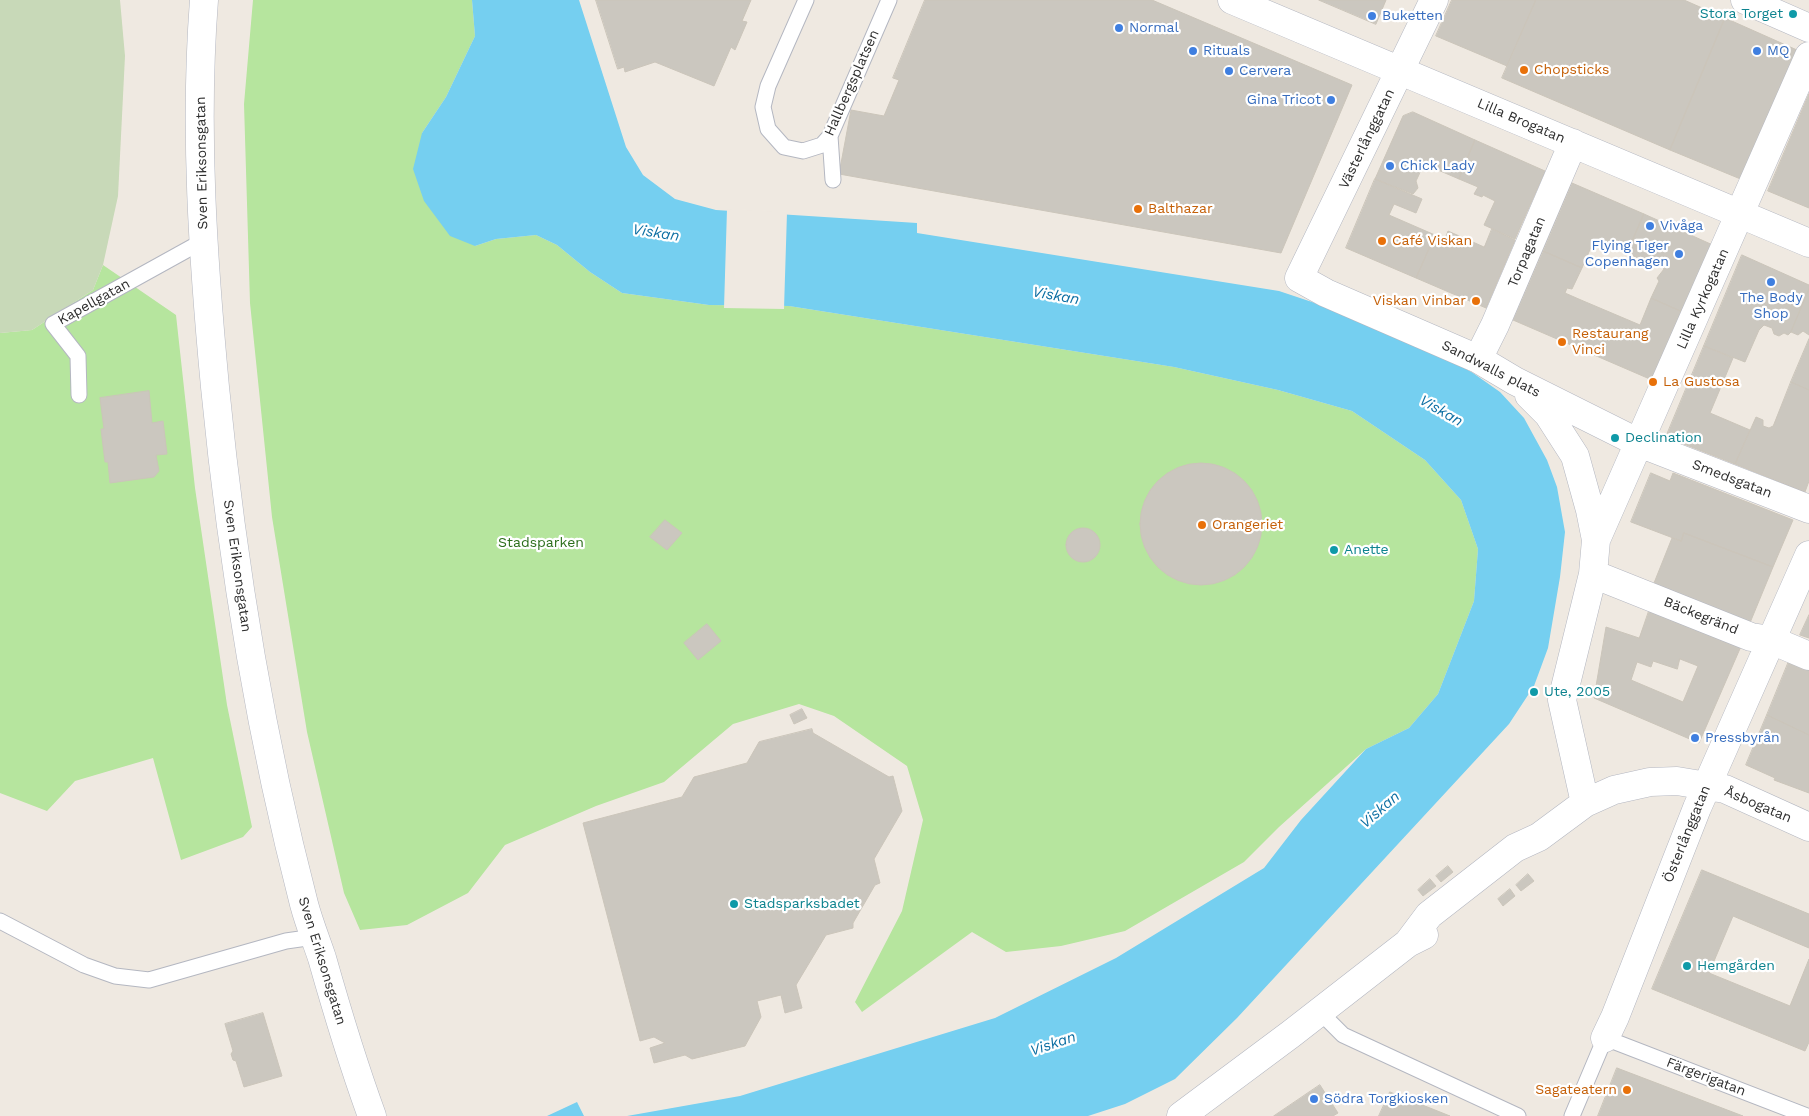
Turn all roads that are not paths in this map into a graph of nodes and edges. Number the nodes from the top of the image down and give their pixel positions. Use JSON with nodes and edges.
{"nodes":[{"id":1,"x":204,"y":0,"type":"edge"},
{"id":2,"x":806,"y":0,"type":"edge"},
{"id":3,"x":889,"y":0,"type":"edge"},
{"id":4,"x":1434,"y":0,"type":"edge"},
{"id":5,"x":1745,"y":0,"type":"edge"},
{"id":6,"x":1245,"y":2,"type":"edge"},
{"id":7,"x":1809,"y":28,"type":"edge"},
{"id":8,"x":1809,"y":56,"type":"edge"},
{"id":9,"x":1400,"y":70,"type":"junction"},
{"id":10,"x":830,"y":136,"type":"junction"},
{"id":11,"x":1573,"y":143,"type":"junction"},
{"id":12,"x":833,"y":180,"type":"dead end"},
{"id":13,"x":1740,"y":214,"type":"junction"},
{"id":14,"x":203,"y":240,"type":"junction"},
{"id":15,"x":1809,"y":243,"type":"edge"},
{"id":16,"x":1299,"y":278,"type":"joint"},
{"id":17,"x":1478,"y":359,"type":"junction"},
{"id":18,"x":1515,"y":382,"type":"junction"},
{"id":19,"x":79,"y":395,"type":"dead end"},
{"id":20,"x":1647,"y":446,"type":"junction"},
{"id":21,"x":1809,"y":509,"type":"edge"},
{"id":22,"x":1596,"y":540,"type":"junction"},
{"id":23,"x":1809,"y":555,"type":"edge"},
{"id":24,"x":1593,"y":574,"type":"junction"},
{"id":25,"x":1772,"y":640,"type":"junction"},
{"id":26,"x":1809,"y":656,"type":"edge"},
{"id":27,"x":1707,"y":786,"type":"junction"},
{"id":28,"x":1585,"y":803,"type":"junction"},
{"id":29,"x":1809,"y":827,"type":"edge"},
{"id":30,"x":0,"y":921,"type":"edge"},
{"id":31,"x":314,"y":937,"type":"junction"},
{"id":32,"x":1319,"y":1011,"type":"junction"},
{"id":33,"x":1605,"y":1038,"type":"junction"},
{"id":34,"x":372,"y":1116,"type":"edge"},
{"id":35,"x":1181,"y":1116,"type":"edge"},
{"id":36,"x":1518,"y":1116,"type":"edge"},
{"id":37,"x":1572,"y":1116,"type":"edge"},
{"id":38,"x":1807,"y":1116,"type":"edge"}],
"edges":[{"from":1,"to":14,"type":"street","name":"Sven Eriksonsgatan"},
{"from":2,"to":10,"type":"lane","name":"Hallbergsplatsen"},
{"from":3,"to":10,"type":"lane","name":"Hallbergsplatsen"},
{"from":4,"to":9,"type":"street","name":"Västerlånggatan"},
{"from":5,"to":7,"type":"street"},
{"from":6,"to":9,"type":"street","name":"Lilla Brogatan"},
{"from":8,"to":13,"type":"street","name":"Lilla Kyrkogatan"},
{"from":9,"to":11,"type":"street","name":"Lilla Brogatan"},
{"from":9,"to":16,"type":"street","name":"Västerlånggatan"},
{"from":10,"to":12,"type":"lane"},
{"from":11,"to":13,"type":"street","name":"Lilla Brogatan"},
{"from":11,"to":17,"type":"street","name":"Torpagatan"},
{"from":13,"to":15,"type":"street","name":"Lilla Brogatan"},
{"from":13,"to":20,"type":"street","name":"Lilla Kyrkogatan"},
{"from":14,"to":19,"type":"lane","name":"Kapellgatan"},
{"from":14,"to":31,"type":"street","name":"Sven Eriksonsgatan"},
{"from":16,"to":17,"type":"street","name":"Sandwalls plats"},
{"from":17,"to":18,"type":"street","name":"Sandwalls plats"},
{"from":18,"to":20,"type":"street","name":"Sandwalls plats"},
{"from":18,"to":22,"type":"street"},
{"from":20,"to":21,"type":"street","name":"Smedsgatan"},
{"from":20,"to":22,"type":"street","name":"Lilla Kyrkogatan"},
{"from":22,"to":24,"type":"street"},
{"from":23,"to":25,"type":"street","name":"Österlånggatan"},
{"from":24,"to":25,"type":"street","name":"Bäckegränd"},
{"from":24,"to":28,"type":"street"},
{"from":25,"to":26,"type":"street","name":"Bäckegränd"},
{"from":25,"to":27,"type":"street","name":"Österlånggatan"},
{"from":27,"to":28,"type":"street","name":"Åsbogatan"},
{"from":27,"to":29,"type":"street","name":"Åsbogatan"},
{"from":27,"to":33,"type":"street","name":"Österlånggatan"},
{"from":28,"to":32,"type":"street","name":"Åsbogatan"},
{"from":30,"to":31,"type":"lane"},
{"from":31,"to":34,"type":"street","name":"Sven Eriksonsgatan"},
{"from":32,"to":35,"type":"street","name":"Åsbogatan"},
{"from":32,"to":36,"type":"lane"},
{"from":33,"to":37,"type":"lane","name":"Österlånggatan"},
{"from":33,"to":38,"type":"lane","name":"Färgerigatan"}]}
